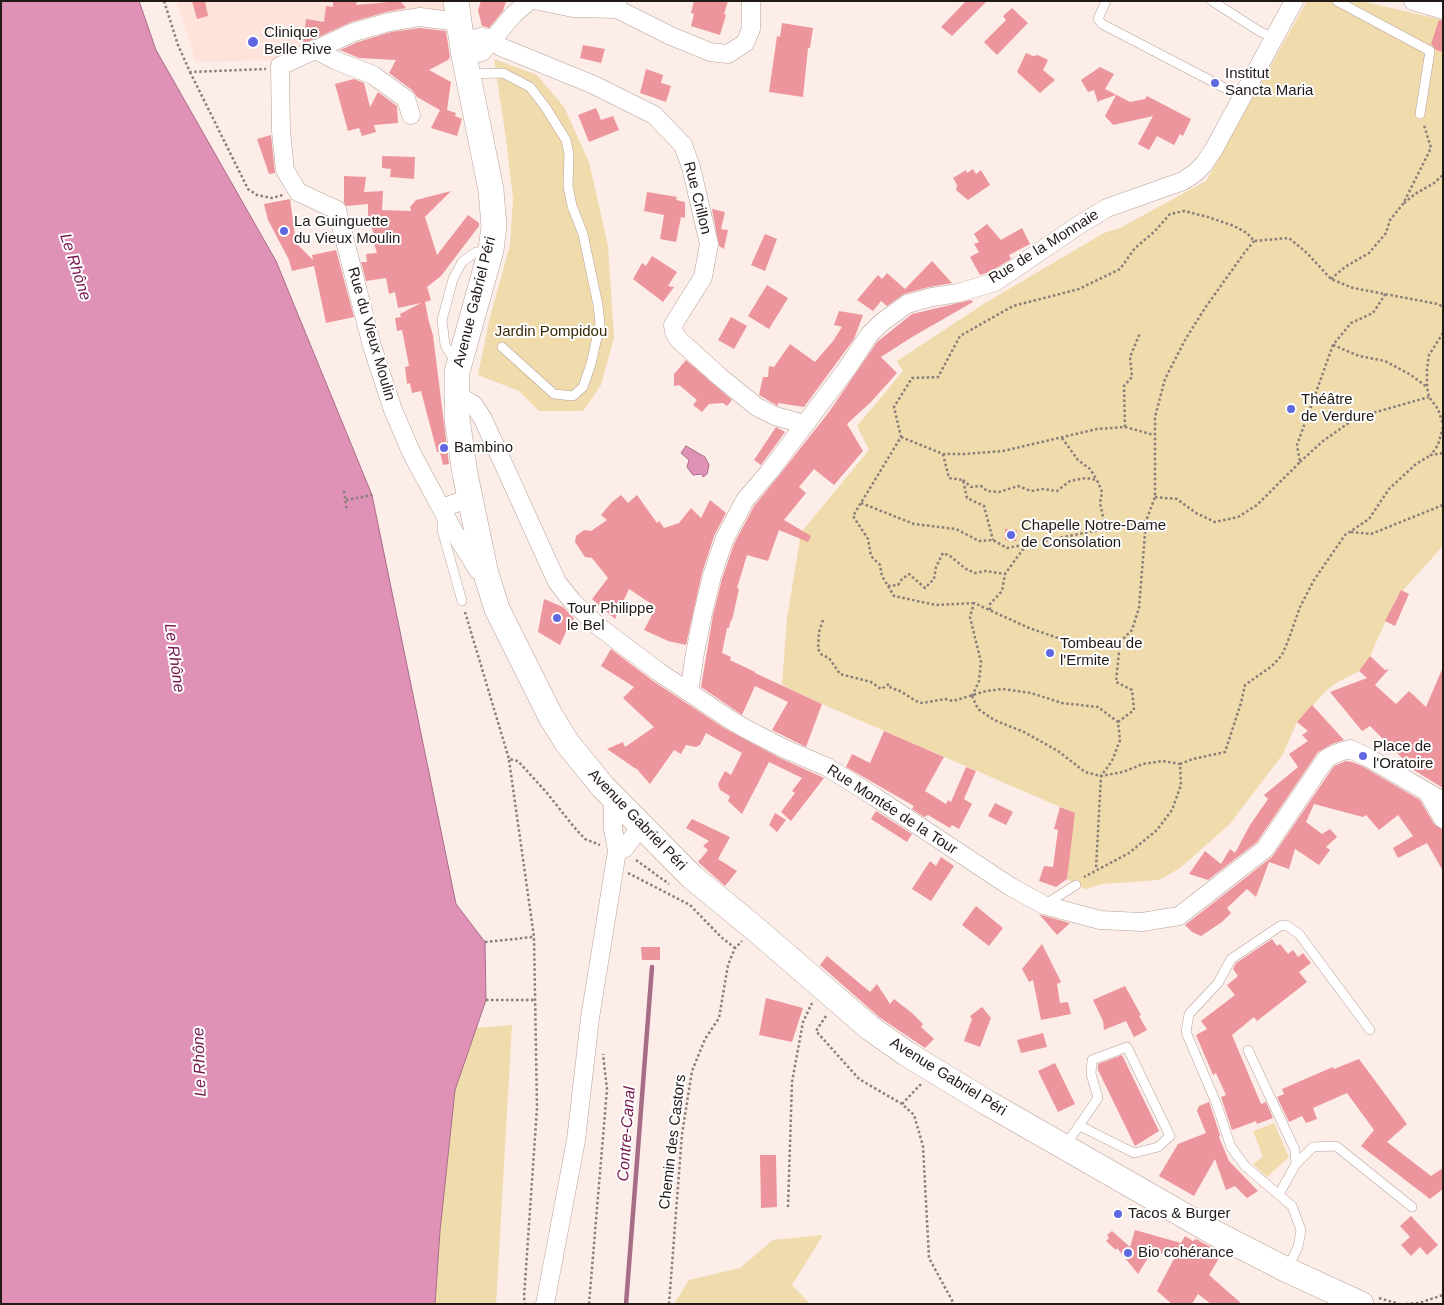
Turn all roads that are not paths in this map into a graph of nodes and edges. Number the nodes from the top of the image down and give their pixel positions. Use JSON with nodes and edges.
{"nodes":[{"id":1,"x":529,"y":1,"type":"edge"},
{"id":2,"x":539,"y":1,"type":"edge"},
{"id":3,"x":751,"y":1,"type":"edge"},
{"id":4,"x":1106,"y":1,"type":"edge"},
{"id":5,"x":1212,"y":1,"type":"edge"},
{"id":6,"x":1294,"y":1,"type":"edge"},
{"id":7,"x":1337,"y":1,"type":"edge"},
{"id":8,"x":1412,"y":1,"type":"edge"},
{"id":9,"x":617,"y":5,"type":"edge"},
{"id":10,"x":1443,"y":10,"type":"edge"},
{"id":11,"x":1274,"y":38,"type":"junction"},
{"id":12,"x":462,"y":39,"type":"edge"},
{"id":13,"x":493,"y":39,"type":"junction"},
{"id":14,"x":314,"y":49,"type":"junction"},
{"id":15,"x":1242,"y":97,"type":"junction"},
{"id":16,"x":1420,"y":114,"type":"road end"},
{"id":17,"x":411,"y":115,"type":"dead end"},
{"id":18,"x":502,"y":347,"type":"dead end"},
{"id":19,"x":456,"y":398,"type":"junction"},
{"id":20,"x":804,"y":424,"type":"junction"},
{"id":21,"x":460,"y":439,"type":"junction"},
{"id":22,"x":494,"y":444,"type":"junction"},
{"id":23,"x":470,"y":498,"type":"junction"},
{"id":24,"x":442,"y":508,"type":"junction"},
{"id":25,"x":486,"y":574,"type":"junction"},
{"id":26,"x":462,"y":601,"type":"road end"},
{"id":27,"x":689,"y":692,"type":"junction"},
{"id":28,"x":1427,"y":793,"type":"junction"},
{"id":29,"x":612,"y":797,"type":"junction"},
{"id":30,"x":1443,"y":802,"type":"edge"},
{"id":31,"x":1443,"y":819,"type":"edge"},
{"id":32,"x":641,"y":828,"type":"junction"},
{"id":33,"x":617,"y":851,"type":"junction"},
{"id":34,"x":1076,"y":885,"type":"road end"},
{"id":35,"x":1044,"y":905,"type":"junction"},
{"id":36,"x":1370,"y":1030,"type":"dead end"},
{"id":37,"x":1248,"y":1050,"type":"dead end"},
{"id":38,"x":1080,"y":1126,"type":"junction"},
{"id":39,"x":1065,"y":1146,"type":"junction"},
{"id":40,"x":1296,"y":1164,"type":"junction"},
{"id":41,"x":1279,"y":1194,"type":"junction"},
{"id":42,"x":1412,"y":1207,"type":"dead end"},
{"id":43,"x":1287,"y":1270,"type":"junction"},
{"id":44,"x":545,"y":1304,"type":"edge"},
{"id":45,"x":1361,"y":1304,"type":"edge"}],
"edges":[{"from":1,"to":13,"type":"street"},
{"from":2,"to":9,"type":"street"},
{"from":3,"to":9,"type":"street"},
{"from":4,"to":15,"type":"lane"},
{"from":5,"to":11,"type":"lane"},
{"from":6,"to":11,"type":"street","name":"Rue de la Monnaie"},
{"from":7,"to":16,"type":"lane"},
{"from":8,"to":10,"type":"street"},
{"from":11,"to":15,"type":"street","name":"Rue de la Monnaie"},
{"from":12,"to":13,"type":"street"},
{"from":12,"to":14,"type":"street"},
{"from":12,"to":18,"type":"lane"},
{"from":12,"to":19,"type":"main road","name":"Avenue Gabriel Péri"},
{"from":13,"to":20,"type":"street","name":"Rue Crillon"},
{"from":14,"to":17,"type":"street"},
{"from":14,"to":24,"type":"street","name":"Rue du Vieux Moulin"},
{"from":15,"to":20,"type":"street","name":"Rue de la Monnaie"},
{"from":19,"to":21,"type":"main road","name":"Avenue Gabriel Péri"},
{"from":19,"to":22,"type":"street","name":"Rue Montée de la Tour"},
{"from":20,"to":27,"type":"street","name":"Rue de la Monnaie"},
{"from":21,"to":22,"type":"street"},
{"from":21,"to":23,"type":"main road","name":"Avenue Gabriel Péri"},
{"from":22,"to":27,"type":"street","name":"Rue Montée de la Tour"},
{"from":23,"to":24,"type":"street"},
{"from":23,"to":25,"type":"main road","name":"Avenue Gabriel Péri"},
{"from":24,"to":25,"type":"street","name":"Rue du Vieux Moulin"},
{"from":24,"to":26,"type":"lane"},
{"from":25,"to":29,"type":"main road","name":"Avenue Gabriel Péri"},
{"from":27,"to":35,"type":"street","name":"Rue Montée de la Tour"},
{"from":28,"to":30,"type":"street"},
{"from":28,"to":31,"type":"street"},
{"from":28,"to":35,"type":"street","name":"Rue Montée de la Tour"},
{"from":29,"to":32,"type":"main road","name":"Avenue Gabriel Péri"},
{"from":29,"to":33,"type":"street"},
{"from":32,"to":33,"type":"street"},
{"from":32,"to":39,"type":"main road","name":"Avenue Gabriel Péri"},
{"from":33,"to":44,"type":"street"},
{"from":34,"to":35,"type":"lane"},
{"from":36,"to":41,"type":"lane"},
{"from":37,"to":40,"type":"lane"},
{"from":38,"to":38,"type":"lane"},
{"from":38,"to":39,"type":"lane"},
{"from":39,"to":43,"type":"main road","name":"Avenue Gabriel Péri"},
{"from":40,"to":41,"type":"lane"},
{"from":40,"to":42,"type":"lane"},
{"from":41,"to":43,"type":"lane"},
{"from":43,"to":45,"type":"main road","name":"Avenue Gabriel Péri"}]}
